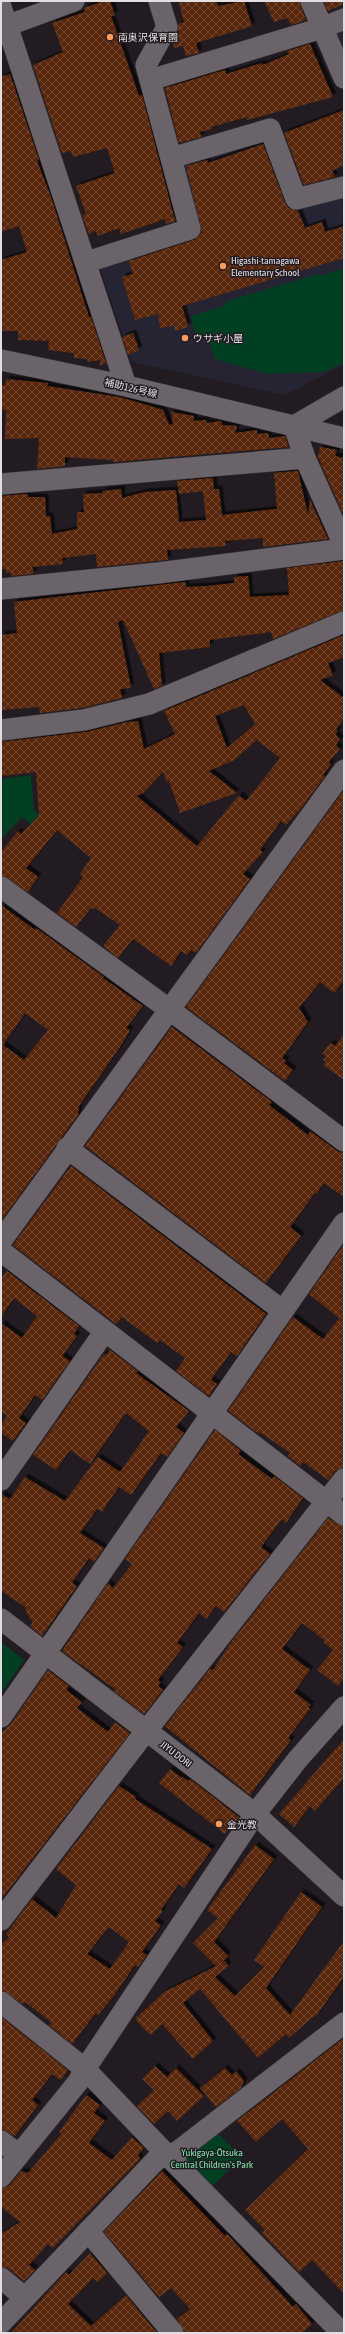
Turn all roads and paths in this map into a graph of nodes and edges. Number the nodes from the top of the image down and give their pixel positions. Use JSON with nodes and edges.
{"nodes":[{"id":1,"x":74,"y":1,"type":"edge"},
{"id":2,"x":159,"y":1,"type":"edge"},
{"id":3,"x":311,"y":1,"type":"edge"},
{"id":4,"x":344,"y":19,"type":"edge"},
{"id":5,"x":3,"y":20,"type":"edge"},
{"id":6,"x":322,"y":28,"type":"junction"},
{"id":7,"x":344,"y":78,"type":"edge"},
{"id":8,"x":150,"y":80,"type":"junction"},
{"id":9,"x":171,"y":158,"type":"junction"},
{"id":10,"x":344,"y":187,"type":"edge"},
{"id":11,"x":87,"y":262,"type":"junction"},
{"id":12,"x":1,"y":360,"type":"edge"},
{"id":13,"x":126,"y":386,"type":"junction"},
{"id":14,"x":344,"y":397,"type":"edge"},
{"id":15,"x":294,"y":426,"type":"junction"},
{"id":16,"x":344,"y":438,"type":"edge"},
{"id":17,"x":305,"y":458,"type":"junction"},
{"id":18,"x":1,"y":484,"type":"edge"},
{"id":19,"x":344,"y":545,"type":"edge"},
{"id":20,"x":344,"y":549,"type":"edge"},
{"id":21,"x":1,"y":589,"type":"edge"},
{"id":22,"x":344,"y":622,"type":"edge"},
{"id":23,"x":1,"y":730,"type":"edge"},
{"id":24,"x":344,"y":770,"type":"edge"},
{"id":25,"x":1,"y":887,"type":"edge"},
{"id":26,"x":170,"y":1010,"type":"junction"},
{"id":27,"x":344,"y":1141,"type":"edge"},
{"id":28,"x":67,"y":1148,"type":"junction"},
{"id":29,"x":344,"y":1223,"type":"edge"},
{"id":30,"x":1,"y":1241,"type":"edge"},
{"id":31,"x":1,"y":1251,"type":"edge"},
{"id":32,"x":283,"y":1311,"type":"junction"},
{"id":33,"x":105,"y":1331,"type":"junction"},
{"id":34,"x":212,"y":1414,"type":"junction"},
{"id":35,"x":344,"y":1478,"type":"edge"},
{"id":36,"x":1,"y":1480,"type":"edge"},
{"id":37,"x":327,"y":1502,"type":"junction"},
{"id":38,"x":344,"y":1516,"type":"edge"},
{"id":39,"x":1,"y":1619,"type":"edge"},
{"id":40,"x":46,"y":1654,"type":"junction"},
{"id":41,"x":344,"y":1707,"type":"edge"},
{"id":42,"x":1,"y":1717,"type":"edge"},
{"id":43,"x":146,"y":1731,"type":"junction"},
{"id":44,"x":255,"y":1814,"type":"junction"},
{"id":45,"x":344,"y":1896,"type":"edge"},
{"id":46,"x":1,"y":1920,"type":"edge"},
{"id":47,"x":1,"y":2002,"type":"edge"},
{"id":48,"x":344,"y":2023,"type":"edge"},
{"id":49,"x":85,"y":2068,"type":"junction"},
{"id":50,"x":1,"y":2141,"type":"edge"},
{"id":51,"x":19,"y":2155,"type":"junction"},
{"id":52,"x":167,"y":2155,"type":"junction"},
{"id":53,"x":1,"y":2178,"type":"edge"},
{"id":54,"x":88,"y":2231,"type":"junction"},
{"id":55,"x":1,"y":2278,"type":"edge"},
{"id":56,"x":24,"y":2297,"type":"junction"},
{"id":57,"x":1,"y":2324,"type":"edge"},
{"id":58,"x":173,"y":2333,"type":"edge"},
{"id":59,"x":342,"y":2333,"type":"edge"}],
"edges":[{"from":1,"to":5,"type":"street"},
{"from":2,"to":8,"type":"street"},
{"from":3,"to":6,"type":"street"},
{"from":4,"to":6,"type":"street"},
{"from":5,"to":11,"type":"street"},
{"from":6,"to":7,"type":"street"},
{"from":6,"to":8,"type":"street"},
{"from":8,"to":9,"type":"street"},
{"from":9,"to":10,"type":"street"},
{"from":9,"to":11,"type":"street"},
{"from":11,"to":13,"type":"street"},
{"from":12,"to":13,"type":"street","name":"補助126号線"},
{"from":13,"to":15,"type":"street","name":"補助126号線"},
{"from":14,"to":15,"type":"street"},
{"from":15,"to":16,"type":"street","name":"補助126号線"},
{"from":15,"to":17,"type":"street"},
{"from":17,"to":18,"type":"street"},
{"from":17,"to":19,"type":"street"},
{"from":20,"to":21,"type":"street"},
{"from":22,"to":23,"type":"street"},
{"from":24,"to":26,"type":"street"},
{"from":25,"to":26,"type":"street"},
{"from":26,"to":27,"type":"street"},
{"from":26,"to":28,"type":"street"},
{"from":28,"to":30,"type":"street"},
{"from":28,"to":32,"type":"street"},
{"from":29,"to":32,"type":"street"},
{"from":31,"to":33,"type":"street"},
{"from":32,"to":34,"type":"street"},
{"from":33,"to":34,"type":"street"},
{"from":33,"to":36,"type":"street"},
{"from":34,"to":37,"type":"street"},
{"from":34,"to":40,"type":"street"},
{"from":35,"to":37,"type":"street"},
{"from":37,"to":38,"type":"street"},
{"from":37,"to":43,"type":"street"},
{"from":39,"to":40,"type":"street","name":"JIYU DORI"},
{"from":40,"to":42,"type":"street"},
{"from":40,"to":43,"type":"street","name":"JIYU DORI"},
{"from":41,"to":44,"type":"street"},
{"from":43,"to":44,"type":"street","name":"JIYU DORI"},
{"from":43,"to":46,"type":"street"},
{"from":44,"to":45,"type":"street","name":"JIYU DORI"},
{"from":44,"to":49,"type":"street"},
{"from":47,"to":49,"type":"street"},
{"from":48,"to":52,"type":"street"},
{"from":49,"to":51,"type":"street"},
{"from":49,"to":52,"type":"street"},
{"from":50,"to":51,"type":"street"},
{"from":51,"to":53,"type":"street"},
{"from":52,"to":54,"type":"street"},
{"from":52,"to":59,"type":"street"},
{"from":54,"to":56,"type":"street"},
{"from":54,"to":58,"type":"street"},
{"from":55,"to":56,"type":"street"},
{"from":56,"to":57,"type":"street"}]}
